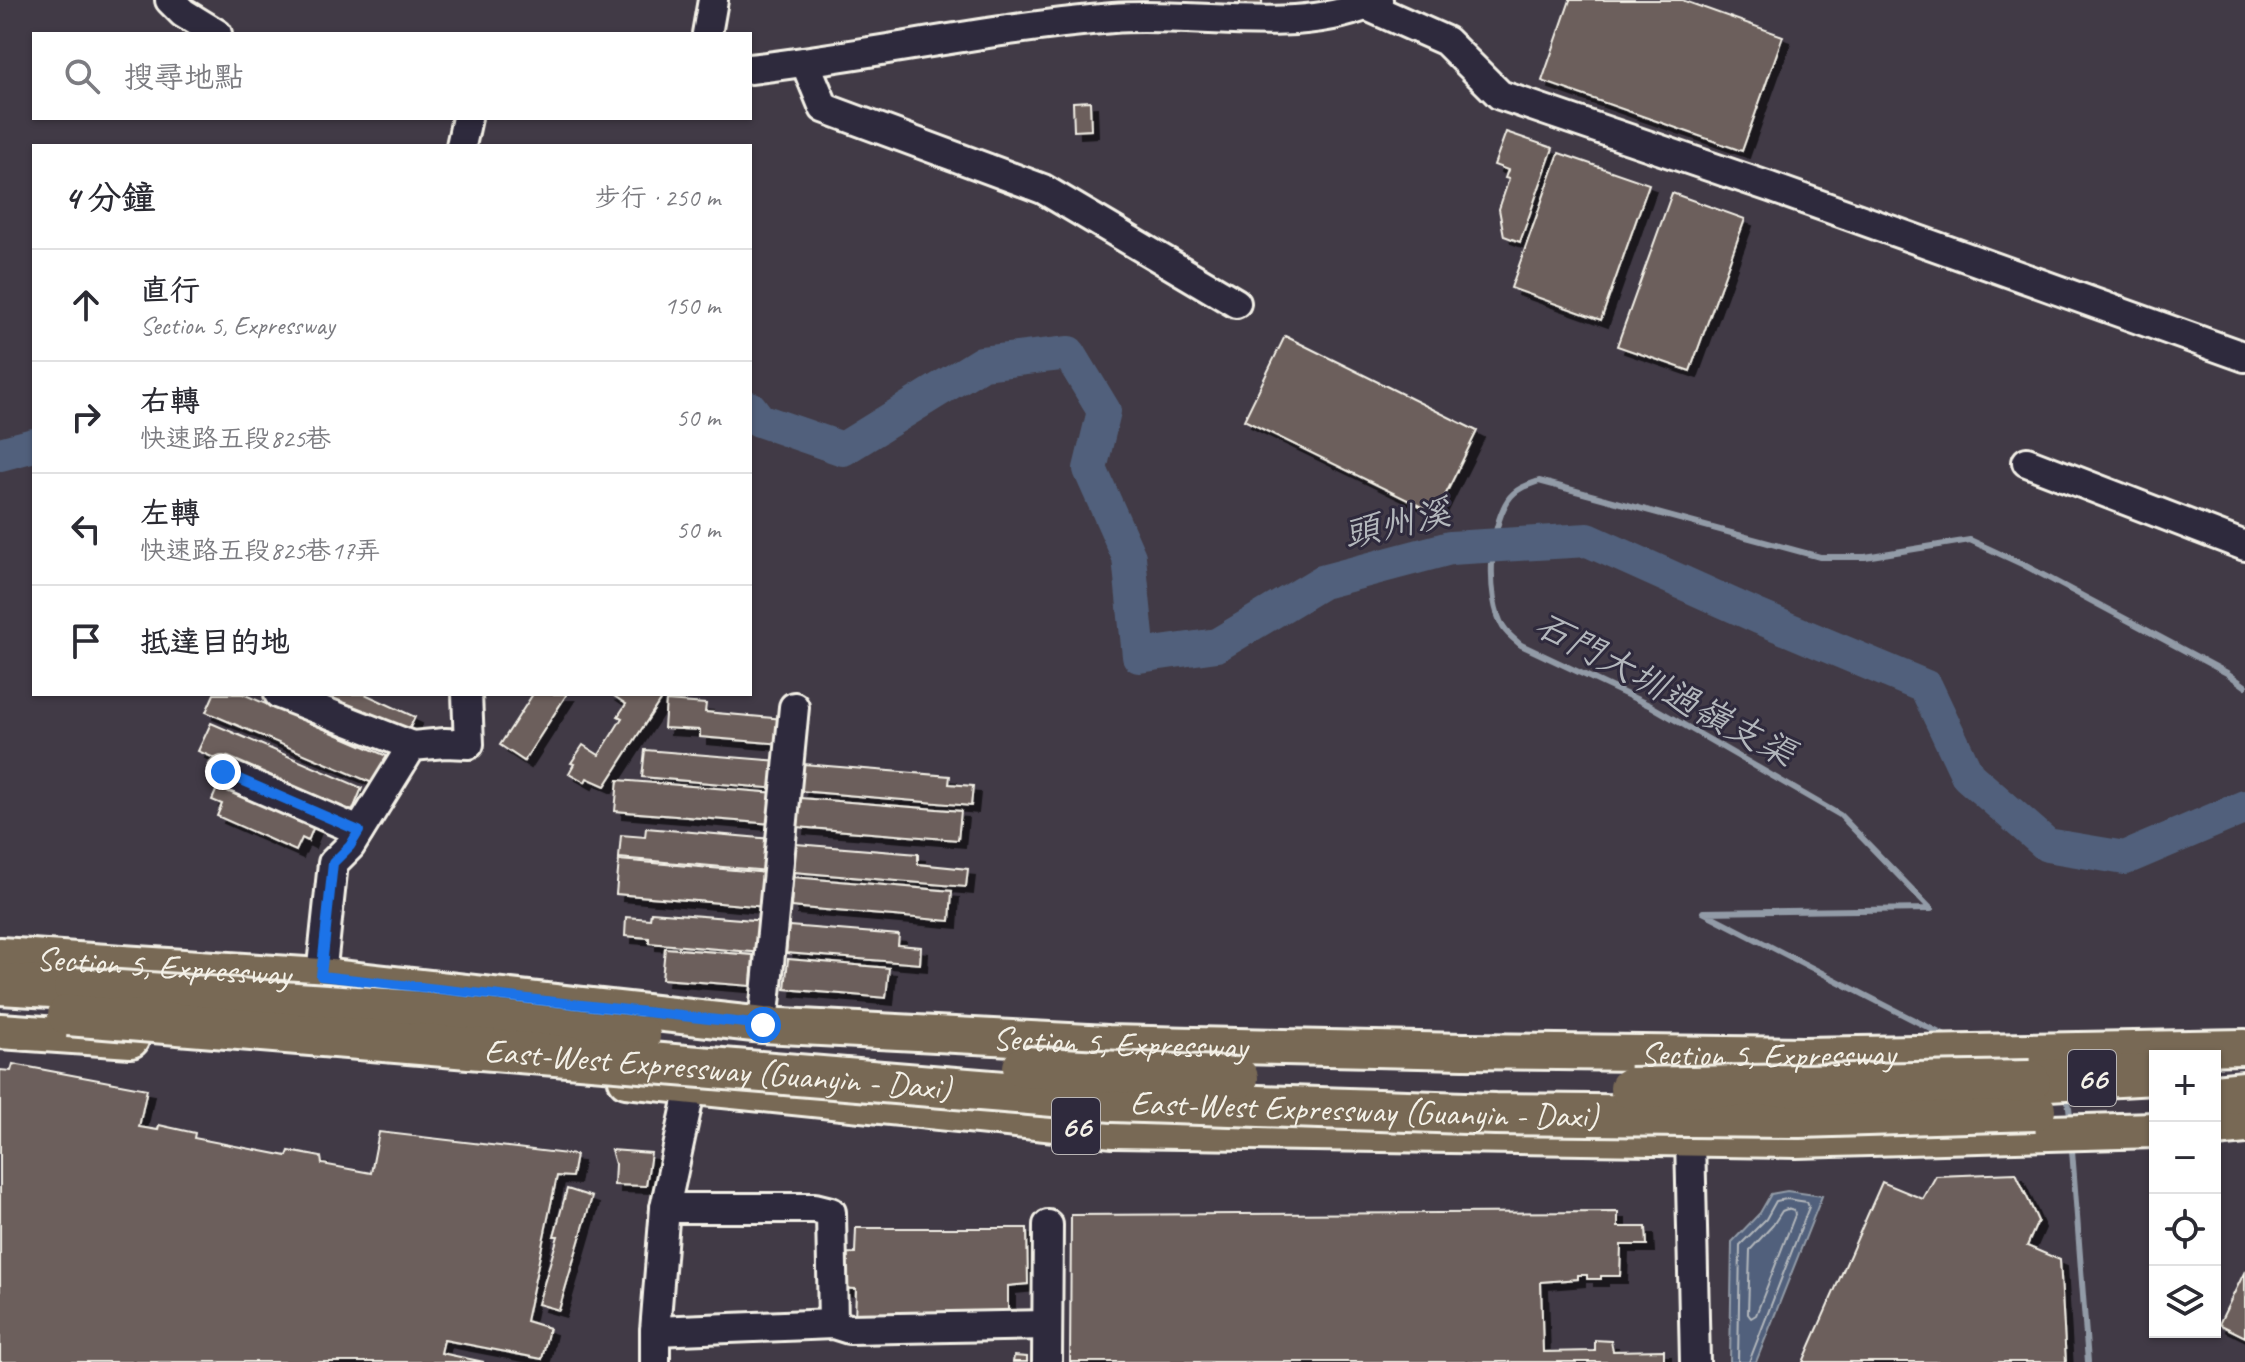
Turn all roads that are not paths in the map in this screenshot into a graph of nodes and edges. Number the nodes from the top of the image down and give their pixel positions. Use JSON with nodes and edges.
{"nodes":[{"id":1,"x":170,"y":0,"type":"edge"},
{"id":2,"x":713,"y":0,"type":"edge"},
{"id":3,"x":1373,"y":3,"type":"edge"},
{"id":4,"x":214,"y":32,"type":"edge"},
{"id":5,"x":707,"y":32,"type":"edge"},
{"id":6,"x":805,"y":62,"type":"junction"},
{"id":7,"x":752,"y":69,"type":"edge"},
{"id":8,"x":467,"y":120,"type":"edge"},
{"id":9,"x":461,"y":144,"type":"edge"},
{"id":10,"x":1236,"y":303,"type":"dead end"},
{"id":11,"x":2245,"y":357,"type":"edge"},
{"id":12,"x":2027,"y":462,"type":"dead end"},
{"id":13,"x":2245,"y":546,"type":"edge"},
{"id":14,"x":284,"y":696,"type":"edge"},
{"id":15,"x":467,"y":696,"type":"edge"},
{"id":16,"x":794,"y":707,"type":"dead end"},
{"id":17,"x":412,"y":746,"type":"junction"},
{"id":18,"x":223,"y":772,"type":"dead end"},
{"id":19,"x":359,"y":831,"type":"junction"},
{"id":20,"x":0,"y":955,"type":"edge"},
{"id":21,"x":321,"y":976,"type":"junction"},
{"id":22,"x":0,"y":984,"type":"edge"},
{"id":23,"x":0,"y":1011,"type":"edge"},
{"id":24,"x":763,"y":1025,"type":"junction"},
{"id":25,"x":0,"y":1031,"type":"edge"},
{"id":26,"x":2245,"y":1047,"type":"edge"},
{"id":27,"x":2245,"y":1069,"type":"edge"},
{"id":28,"x":2221,"y":1070,"type":"edge"},
{"id":29,"x":2149,"y":1074,"type":"edge"},
{"id":30,"x":691,"y":1087,"type":"junction"},
{"id":31,"x":2245,"y":1092,"type":"edge"},
{"id":32,"x":2221,"y":1094,"type":"edge"},
{"id":33,"x":2149,"y":1100,"type":"edge"},
{"id":34,"x":2245,"y":1126,"type":"edge"},
{"id":35,"x":2221,"y":1128,"type":"edge"},
{"id":36,"x":2149,"y":1130,"type":"edge"},
{"id":37,"x":1690,"y":1138,"type":"junction"},
{"id":38,"x":665,"y":1208,"type":"junction"},
{"id":39,"x":1048,"y":1225,"type":"dead end"},
{"id":40,"x":833,"y":1324,"type":"junction"},
{"id":41,"x":1047,"y":1325,"type":"junction"},
{"id":42,"x":655,"y":1331,"type":"junction"},
{"id":43,"x":655,"y":1362,"type":"edge"},
{"id":44,"x":1047,"y":1362,"type":"edge"},
{"id":45,"x":1695,"y":1362,"type":"edge"}],
"edges":[{"from":1,"to":4,"type":"street"},
{"from":2,"to":5,"type":"street"},
{"from":3,"to":6,"type":"street"},
{"from":3,"to":11,"type":"street"},
{"from":6,"to":7,"type":"street"},
{"from":6,"to":10,"type":"street"},
{"from":8,"to":9,"type":"street"},
{"from":12,"to":13,"type":"street"},
{"from":14,"to":17,"type":"street"},
{"from":15,"to":17,"type":"street"},
{"from":16,"to":24,"type":"street"},
{"from":17,"to":19,"type":"street"},
{"from":18,"to":19,"type":"street"},
{"from":19,"to":21,"type":"street"},
{"from":20,"to":21,"type":"main road","name":"Section 5, Expressway","number":"66"},
{"from":21,"to":24,"type":"main road","name":"Section 5, Expressway","number":"66"},
{"from":22,"to":29,"type":"highway","name":"East-West Expressway (Guanyin - Daxi)","number":"66","bridge":true},
{"from":23,"to":33,"type":"highway","name":"East-West Expressway (Guanyin - Daxi)","number":"66","bridge":true},
{"from":24,"to":26,"type":"main road","name":"Section 5, Expressway","number":"66"},
{"from":25,"to":30,"type":"main road","number":"66"},
{"from":27,"to":28,"type":"highway"},
{"from":30,"to":37,"type":"main road","number":"66"},
{"from":30,"to":38,"type":"street"},
{"from":31,"to":32,"type":"highway"},
{"from":34,"to":35,"type":"main road"},
{"from":36,"to":37,"type":"main road","number":"66"},
{"from":37,"to":45,"type":"street"},
{"from":38,"to":40,"type":"street"},
{"from":38,"to":42,"type":"street"},
{"from":39,"to":41,"type":"street"},
{"from":40,"to":41,"type":"street"},
{"from":40,"to":42,"type":"street"},
{"from":41,"to":44,"type":"street"},
{"from":42,"to":43,"type":"street"}]}
